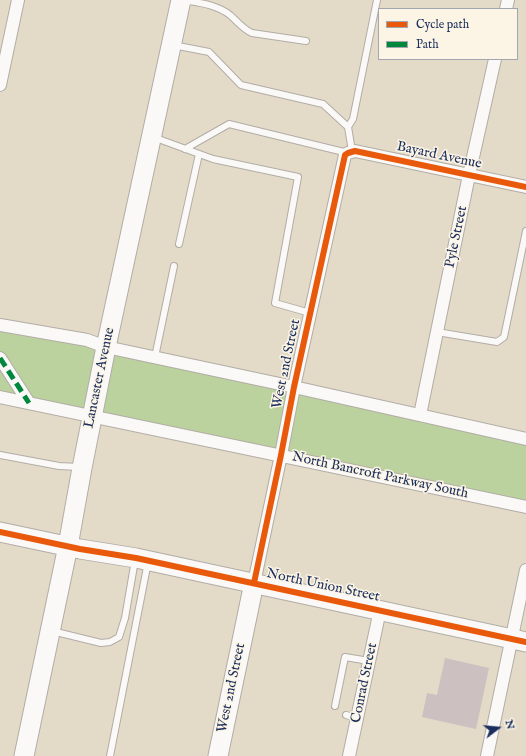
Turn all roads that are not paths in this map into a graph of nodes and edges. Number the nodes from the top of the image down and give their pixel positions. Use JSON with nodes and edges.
{"nodes":[{"id":1,"x":18,"y":0,"type":"edge"},
{"id":2,"x":181,"y":0,"type":"edge"},
{"id":3,"x":377,"y":0,"type":"edge"},
{"id":4,"x":306,"y":41,"type":"dead end"},
{"id":5,"x":171,"y":45,"type":"junction"},
{"id":6,"x":495,"y":60,"type":"edge"},
{"id":7,"x":0,"y":85,"type":"edge"},
{"id":8,"x":348,"y":127,"type":"junction"},
{"id":9,"x":151,"y":137,"type":"junction"},
{"id":10,"x":184,"y":149,"type":"junction"},
{"id":11,"x":350,"y":152,"type":"junction"},
{"id":12,"x":199,"y":154,"type":"junction"},
{"id":13,"x":469,"y":175,"type":"junction"},
{"id":14,"x":526,"y":187,"type":"edge"},
{"id":15,"x":526,"y":231,"type":"edge"},
{"id":16,"x":179,"y":244,"type":"dead end"},
{"id":17,"x":174,"y":266,"type":"dead end"},
{"id":18,"x":310,"y":313,"type":"junction"},
{"id":19,"x":0,"y":325,"type":"edge"},
{"id":20,"x":437,"y":332,"type":"junction"},
{"id":21,"x":106,"y":347,"type":"junction"},
{"id":22,"x":155,"y":357,"type":"junction"},
{"id":23,"x":0,"y":358,"type":"edge"},
{"id":24,"x":294,"y":387,"type":"junction"},
{"id":25,"x":0,"y":397,"type":"edge"},
{"id":26,"x":29,"y":403,"type":"junction"},
{"id":27,"x":420,"y":415,"type":"junction"},
{"id":28,"x":92,"y":416,"type":"junction"},
{"id":29,"x":526,"y":439,"type":"edge"},
{"id":30,"x":0,"y":455,"type":"edge"},
{"id":31,"x":281,"y":455,"type":"junction"},
{"id":32,"x":82,"y":468,"type":"junction"},
{"id":33,"x":526,"y":507,"type":"edge"},
{"id":34,"x":0,"y":532,"type":"edge"},
{"id":35,"x":68,"y":546,"type":"junction"},
{"id":36,"x":142,"y":559,"type":"junction"},
{"id":37,"x":526,"y":570,"type":"edge"},
{"id":38,"x":254,"y":583,"type":"junction"},
{"id":39,"x":380,"y":610,"type":"junction"},
{"id":40,"x":50,"y":631,"type":"junction"},
{"id":41,"x":519,"y":640,"type":"edge"},
{"id":42,"x":369,"y":661,"type":"junction"},
{"id":43,"x":335,"y":706,"type":"dead end"},
{"id":44,"x":24,"y":756,"type":"edge"},
{"id":45,"x":110,"y":756,"type":"edge"},
{"id":46,"x":218,"y":756,"type":"edge"},
{"id":47,"x":349,"y":756,"type":"edge"},
{"id":48,"x":487,"y":756,"type":"edge"}],
"edges":[{"from":1,"to":7,"type":"street"},
{"from":2,"to":4,"type":"lane"},
{"from":2,"to":5,"type":"main road","name":"Lancaster Avenue"},
{"from":3,"to":8,"type":"lane"},
{"from":5,"to":8,"type":"lane"},
{"from":5,"to":9,"type":"main road","name":"Lancaster Avenue"},
{"from":6,"to":13,"type":"street","name":"Pyle Street"},
{"from":8,"to":11,"type":"lane"},
{"from":9,"to":10,"type":"lane"},
{"from":9,"to":21,"type":"main road","name":"Lancaster Avenue"},
{"from":10,"to":11,"type":"lane"},
{"from":10,"to":12,"type":"lane"},
{"from":11,"to":13,"type":"street","name":"Bayard Avenue"},
{"from":11,"to":18,"type":"street","name":"West 2nd Street"},
{"from":12,"to":16,"type":"lane"},
{"from":12,"to":18,"type":"lane"},
{"from":13,"to":14,"type":"street","name":"Bayard Avenue"},
{"from":13,"to":20,"type":"street","name":"Pyle Street"},
{"from":15,"to":20,"type":"lane"},
{"from":17,"to":22,"type":"lane"},
{"from":18,"to":24,"type":"street","name":"West 2nd Street"},
{"from":19,"to":21,"type":"street"},
{"from":20,"to":27,"type":"street","name":"Pyle Street"},
{"from":21,"to":22,"type":"street"},
{"from":21,"to":28,"type":"main road","name":"Lancaster Avenue"},
{"from":22,"to":24,"type":"street"},
{"from":23,"to":26,"type":"street"},
{"from":24,"to":27,"type":"street"},
{"from":24,"to":31,"type":"street","name":"West 2nd Street"},
{"from":25,"to":26,"type":"street","name":"North Bancroft Parkway South"},
{"from":26,"to":28,"type":"street","name":"North Bancroft Parkway South"},
{"from":27,"to":29,"type":"street"},
{"from":28,"to":31,"type":"street","name":"North Bancroft Parkway South"},
{"from":28,"to":32,"type":"main road","name":"Lancaster Avenue"},
{"from":30,"to":32,"type":"lane"},
{"from":31,"to":33,"type":"street","name":"North Bancroft Parkway South"},
{"from":31,"to":38,"type":"street","name":"West 2nd Street"},
{"from":32,"to":35,"type":"main road","name":"Lancaster Avenue"},
{"from":34,"to":35,"type":"main road","name":"North Union Street"},
{"from":35,"to":36,"type":"main road","name":"North Union Street"},
{"from":35,"to":40,"type":"main road","name":"Lancaster Avenue"},
{"from":36,"to":38,"type":"main road","name":"North Union Street"},
{"from":36,"to":40,"type":"lane"},
{"from":36,"to":45,"type":"lane"},
{"from":37,"to":41,"type":"street"},
{"from":38,"to":39,"type":"main road","name":"North Union Street"},
{"from":38,"to":46,"type":"main road","name":"West 2nd Street"},
{"from":39,"to":41,"type":"main road","name":"North Union Street"},
{"from":39,"to":42,"type":"street","name":"Conrad Street"},
{"from":40,"to":44,"type":"main road","name":"Lancaster Avenue"},
{"from":41,"to":48,"type":"street"},
{"from":42,"to":43,"type":"lane"},
{"from":42,"to":47,"type":"street","name":"Conrad Street"}]}
